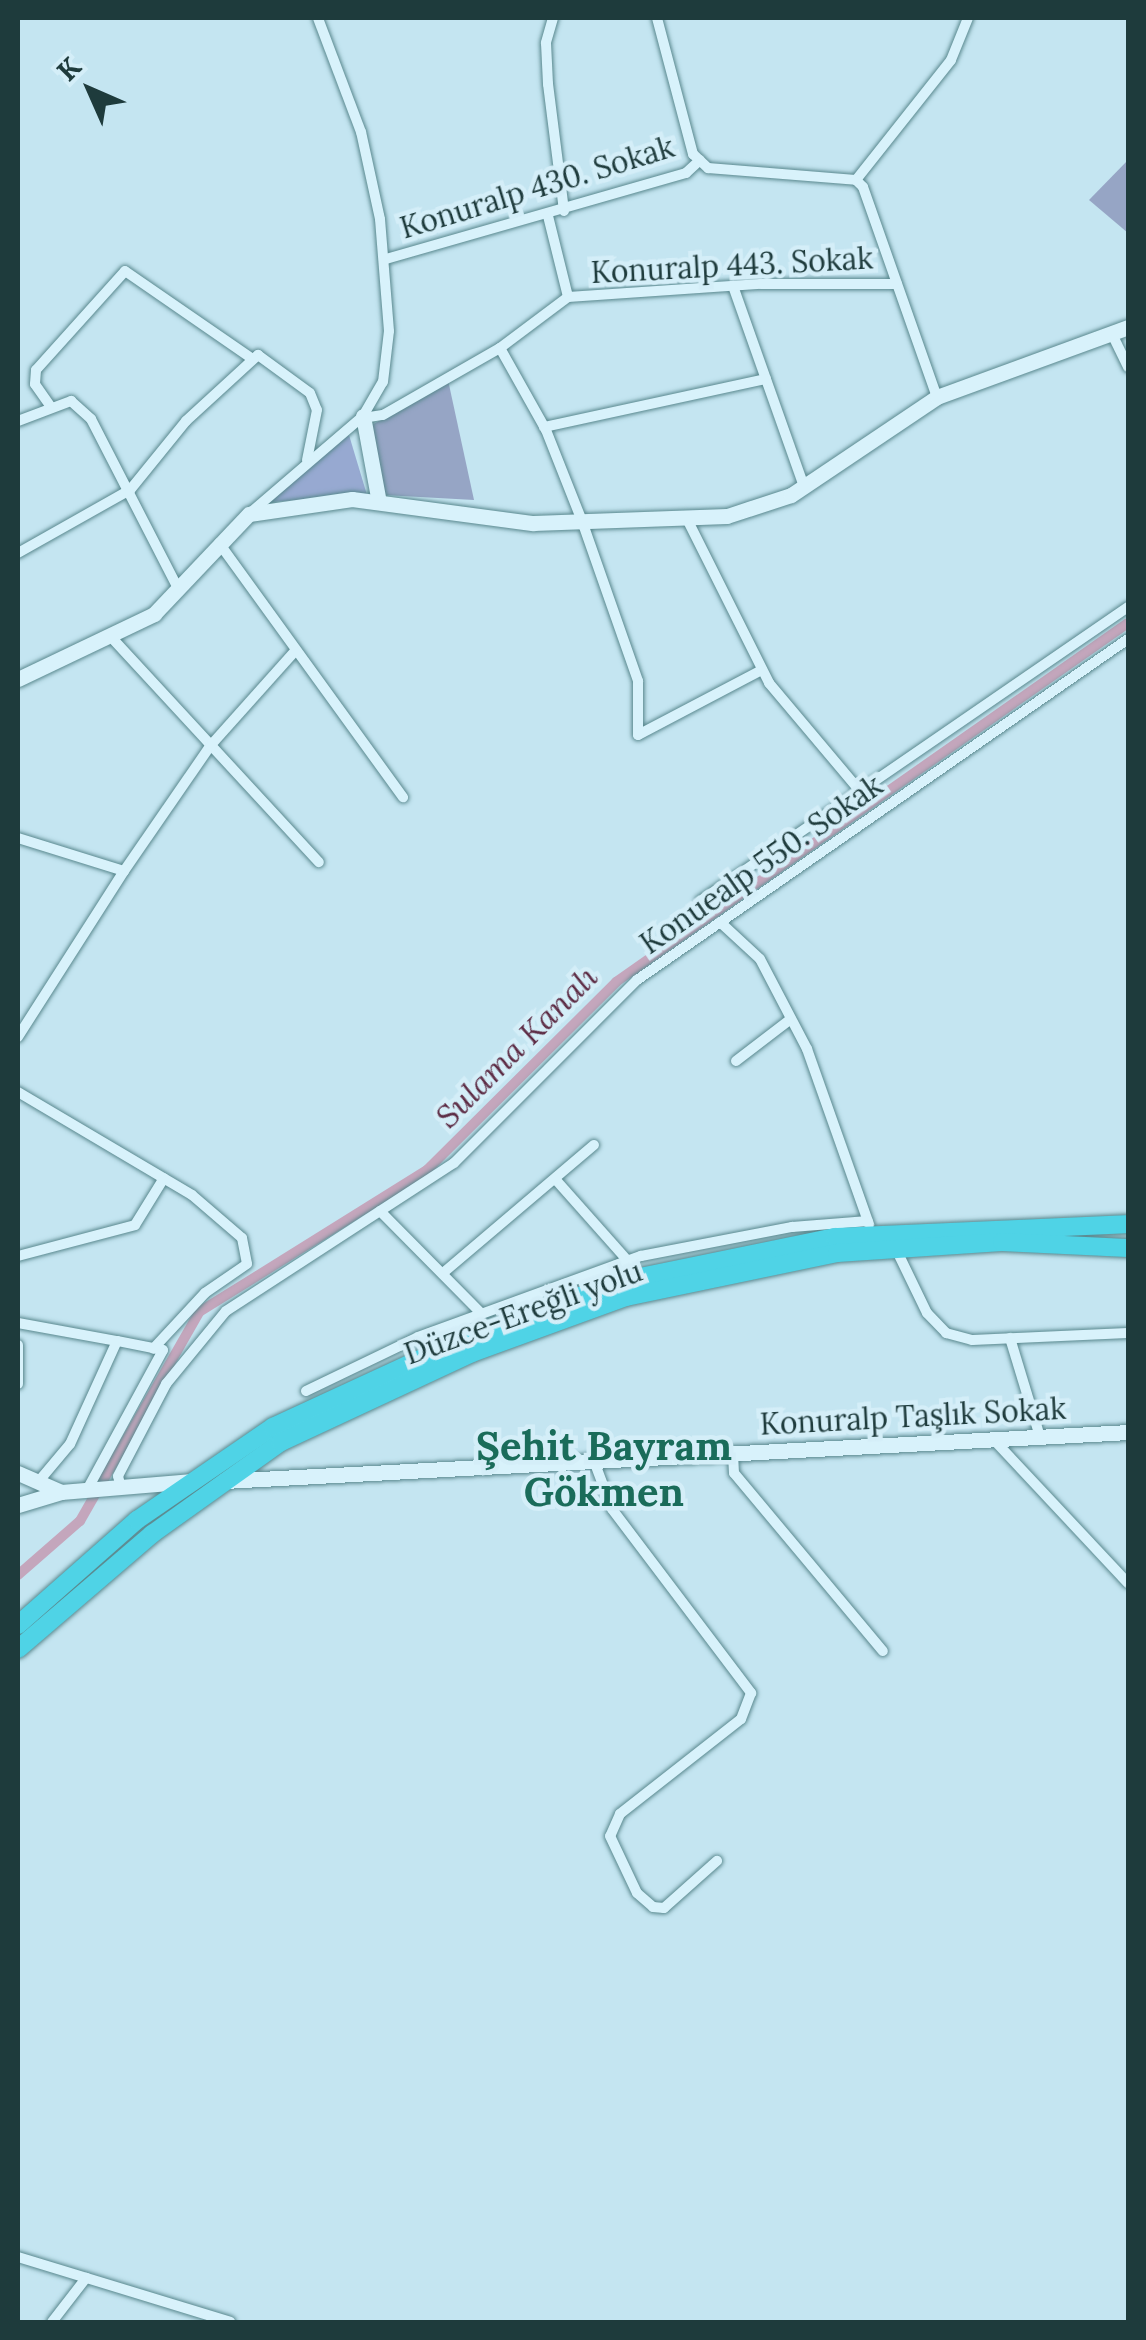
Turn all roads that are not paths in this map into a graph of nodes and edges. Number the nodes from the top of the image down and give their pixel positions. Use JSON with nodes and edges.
{"nodes":[{"id":1,"x":318,"y":18,"type":"edge"},
{"id":2,"x":552,"y":18,"type":"edge"},
{"id":3,"x":657,"y":18,"type":"edge"},
{"id":4,"x":968,"y":18,"type":"edge"},
{"id":5,"x":700,"y":160,"type":"junction"},
{"id":6,"x":856,"y":180,"type":"junction"},
{"id":7,"x":564,"y":211,"type":"junction"},
{"id":8,"x":548,"y":216,"type":"junction"},
{"id":9,"x":386,"y":259,"type":"junction"},
{"id":10,"x":897,"y":284,"type":"junction"},
{"id":11,"x":733,"y":286,"type":"junction"},
{"id":12,"x":568,"y":298,"type":"junction"},
{"id":13,"x":1128,"y":328,"type":"edge"},
{"id":14,"x":1112,"y":334,"type":"junction"},
{"id":15,"x":500,"y":348,"type":"junction"},
{"id":16,"x":251,"y":358,"type":"junction"},
{"id":17,"x":1128,"y":368,"type":"edge"},
{"id":18,"x":766,"y":379,"type":"junction"},
{"id":19,"x":937,"y":398,"type":"junction"},
{"id":20,"x":52,"y":407,"type":"junction"},
{"id":21,"x":363,"y":417,"type":"junction"},
{"id":22,"x":18,"y":422,"type":"edge"},
{"id":23,"x":544,"y":427,"type":"junction"},
{"id":24,"x":306,"y":461,"type":"junction"},
{"id":25,"x":804,"y":487,"type":"junction"},
{"id":26,"x":130,"y":490,"type":"junction"},
{"id":27,"x":379,"y":502,"type":"junction"},
{"id":28,"x":248,"y":514,"type":"junction"},
{"id":29,"x":686,"y":517,"type":"junction"},
{"id":30,"x":582,"y":521,"type":"junction"},
{"id":31,"x":219,"y":543,"type":"junction"},
{"id":32,"x":18,"y":553,"type":"edge"},
{"id":33,"x":178,"y":588,"type":"junction"},
{"id":34,"x":1128,"y":607,"type":"edge"},
{"id":35,"x":112,"y":638,"type":"junction"},
{"id":36,"x":1128,"y":639,"type":"edge"},
{"id":37,"x":295,"y":651,"type":"junction"},
{"id":38,"x":762,"y":670,"type":"junction"},
{"id":39,"x":20,"y":676,"type":"edge"},
{"id":40,"x":211,"y":745,"type":"junction"},
{"id":41,"x":860,"y":792,"type":"junction"},
{"id":42,"x":403,"y":797,"type":"dead end"},
{"id":43,"x":18,"y":838,"type":"edge"},
{"id":44,"x":318,"y":862,"type":"dead end"},
{"id":45,"x":124,"y":872,"type":"junction"},
{"id":46,"x":700,"y":901,"type":"dead end"},
{"id":47,"x":720,"y":922,"type":"junction"},
{"id":48,"x":791,"y":1019,"type":"junction"},
{"id":49,"x":18,"y":1037,"type":"edge"},
{"id":50,"x":736,"y":1061,"type":"dead end"},
{"id":51,"x":18,"y":1092,"type":"edge"},
{"id":52,"x":594,"y":1145,"type":"dead end"},
{"id":53,"x":164,"y":1178,"type":"junction"},
{"id":54,"x":556,"y":1180,"type":"junction"},
{"id":55,"x":380,"y":1211,"type":"junction"},
{"id":56,"x":1128,"y":1224,"type":"edge"},
{"id":57,"x":870,"y":1228,"type":"junction"},
{"id":58,"x":1128,"y":1248,"type":"edge"},
{"id":59,"x":896,"y":1249,"type":"junction"},
{"id":60,"x":18,"y":1256,"type":"edge"},
{"id":61,"x":627,"y":1260,"type":"junction"},
{"id":62,"x":443,"y":1273,"type":"junction"},
{"id":63,"x":480,"y":1312,"type":"junction"},
{"id":64,"x":18,"y":1323,"type":"edge"},
{"id":65,"x":1128,"y":1333,"type":"edge"},
{"id":66,"x":1010,"y":1338,"type":"junction"},
{"id":67,"x":117,"y":1341,"type":"junction"},
{"id":68,"x":18,"y":1345,"type":"edge"},
{"id":69,"x":154,"y":1348,"type":"junction"},
{"id":70,"x":18,"y":1384,"type":"edge"},
{"id":71,"x":306,"y":1391,"type":"dead end"},
{"id":72,"x":1128,"y":1432,"type":"edge"},
{"id":73,"x":1040,"y":1437,"type":"junction"},
{"id":74,"x":994,"y":1440,"type":"junction"},
{"id":75,"x":733,"y":1454,"type":"junction"},
{"id":76,"x":594,"y":1461,"type":"junction"},
{"id":77,"x":18,"y":1473,"type":"edge"},
{"id":78,"x":39,"y":1480,"type":"junction"},
{"id":79,"x":194,"y":1480,"type":"junction"},
{"id":80,"x":222,"y":1482,"type":"junction"},
{"id":81,"x":119,"y":1488,"type":"junction"},
{"id":82,"x":87,"y":1490,"type":"junction"},
{"id":83,"x":61,"y":1492,"type":"junction"},
{"id":84,"x":18,"y":1506,"type":"edge"},
{"id":85,"x":1128,"y":1583,"type":"edge"},
{"id":86,"x":18,"y":1625,"type":"edge"},
{"id":87,"x":18,"y":1650,"type":"edge"},
{"id":88,"x":883,"y":1651,"type":"dead end"},
{"id":89,"x":717,"y":1862,"type":"dead end"},
{"id":90,"x":18,"y":2258,"type":"edge"},
{"id":91,"x":86,"y":2278,"type":"junction"},
{"id":92,"x":52,"y":2322,"type":"edge"},
{"id":93,"x":230,"y":2322,"type":"edge"}],
"edges":[{"from":1,"to":9,"type":"street"},
{"from":2,"to":7,"type":"street"},
{"from":3,"to":5,"type":"street"},
{"from":4,"to":6,"type":"street"},
{"from":5,"to":6,"type":"street"},
{"from":5,"to":7,"type":"street","name":"Konuralp 430. Sokak"},
{"from":6,"to":10,"type":"street"},
{"from":7,"to":8,"type":"street","name":"Konuralp 430. Sokak"},
{"from":8,"to":9,"type":"street","name":"Konuralp 430. Sokak"},
{"from":8,"to":12,"type":"street"},
{"from":9,"to":21,"type":"street"},
{"from":10,"to":11,"type":"street","name":"Konuralp 443. Sokak"},
{"from":10,"to":19,"type":"street"},
{"from":11,"to":12,"type":"street","name":"Konuralp 443. Sokak"},
{"from":11,"to":18,"type":"street"},
{"from":12,"to":15,"type":"street","name":"Konuralp 443. Sokak"},
{"from":13,"to":14,"type":"street"},
{"from":14,"to":17,"type":"street"},
{"from":14,"to":19,"type":"street"},
{"from":15,"to":21,"type":"street","name":"Konuralp 443. Sokak"},
{"from":15,"to":23,"type":"street"},
{"from":16,"to":20,"type":"street"},
{"from":16,"to":24,"type":"street"},
{"from":16,"to":26,"type":"street"},
{"from":18,"to":23,"type":"street"},
{"from":18,"to":25,"type":"street"},
{"from":19,"to":25,"type":"street"},
{"from":20,"to":22,"type":"street"},
{"from":20,"to":26,"type":"street"},
{"from":21,"to":24,"type":"street"},
{"from":21,"to":27,"type":"street"},
{"from":23,"to":30,"type":"street"},
{"from":24,"to":28,"type":"street"},
{"from":25,"to":29,"type":"street"},
{"from":26,"to":32,"type":"street"},
{"from":26,"to":33,"type":"street"},
{"from":27,"to":28,"type":"street"},
{"from":27,"to":30,"type":"street"},
{"from":28,"to":31,"type":"street"},
{"from":29,"to":30,"type":"street"},
{"from":29,"to":38,"type":"street"},
{"from":30,"to":38,"type":"street"},
{"from":31,"to":33,"type":"street"},
{"from":31,"to":37,"type":"street"},
{"from":33,"to":35,"type":"street"},
{"from":34,"to":41,"type":"street"},
{"from":35,"to":39,"type":"street"},
{"from":35,"to":40,"type":"street"},
{"from":36,"to":47,"type":"street","name":"Konuealp 550. Sokak"},
{"from":37,"to":40,"type":"street"},
{"from":37,"to":42,"type":"street"},
{"from":38,"to":41,"type":"street"},
{"from":40,"to":44,"type":"street"},
{"from":40,"to":45,"type":"street"},
{"from":41,"to":46,"type":"street"},
{"from":43,"to":45,"type":"street"},
{"from":45,"to":49,"type":"street"},
{"from":47,"to":48,"type":"street"},
{"from":47,"to":55,"type":"street","name":"Konuealp 550. Sokak"},
{"from":48,"to":50,"type":"street"},
{"from":48,"to":57,"type":"street"},
{"from":51,"to":53,"type":"street"},
{"from":52,"to":54,"type":"street"},
{"from":53,"to":60,"type":"street"},
{"from":53,"to":69,"type":"street"},
{"from":54,"to":61,"type":"street"},
{"from":54,"to":62,"type":"street"},
{"from":55,"to":62,"type":"street"},
{"from":55,"to":81,"type":"street","name":"Konuealp 550. Sokak"},
{"from":56,"to":57,"type":"highway","name":"Düzce-Ereğli yolu"},
{"from":57,"to":61,"type":"street"},
{"from":57,"to":79,"type":"highway","name":"Düzce-Ereğli yolu"},
{"from":58,"to":59,"type":"highway","name":"Düzce-Ereğli yolu"},
{"from":59,"to":66,"type":"street"},
{"from":59,"to":80,"type":"highway","name":"Düzce-Ereğli yolu"},
{"from":61,"to":63,"type":"street"},
{"from":62,"to":63,"type":"street"},
{"from":63,"to":71,"type":"street"},
{"from":64,"to":67,"type":"street"},
{"from":65,"to":66,"type":"street"},
{"from":66,"to":73,"type":"street"},
{"from":67,"to":69,"type":"street"},
{"from":67,"to":78,"type":"street"},
{"from":68,"to":70,"type":"street"},
{"from":69,"to":82,"type":"street"},
{"from":72,"to":73,"type":"street","name":"Konuralp Taşlık Sokak"},
{"from":73,"to":74,"type":"street","name":"Konuralp Taşlık Sokak"},
{"from":74,"to":75,"type":"street","name":"Konuralp Taşlık Sokak"},
{"from":74,"to":85,"type":"street"},
{"from":75,"to":76,"type":"street","name":"Konuralp Taşlık Sokak"},
{"from":75,"to":88,"type":"street"},
{"from":76,"to":80,"type":"street","name":"Konuralp Taşlık Sokak"},
{"from":76,"to":89,"type":"street"},
{"from":77,"to":78,"type":"street"},
{"from":78,"to":83,"type":"street"},
{"from":79,"to":81,"type":"street"},
{"from":79,"to":86,"type":"highway","name":"Düzce-Ereğli yolu"},
{"from":80,"to":87,"type":"highway","name":"Düzce-Ereğli yolu"},
{"from":81,"to":82,"type":"street"},
{"from":82,"to":83,"type":"street"},
{"from":83,"to":84,"type":"street"},
{"from":90,"to":91,"type":"street"},
{"from":91,"to":92,"type":"street"},
{"from":91,"to":93,"type":"street"}]}
